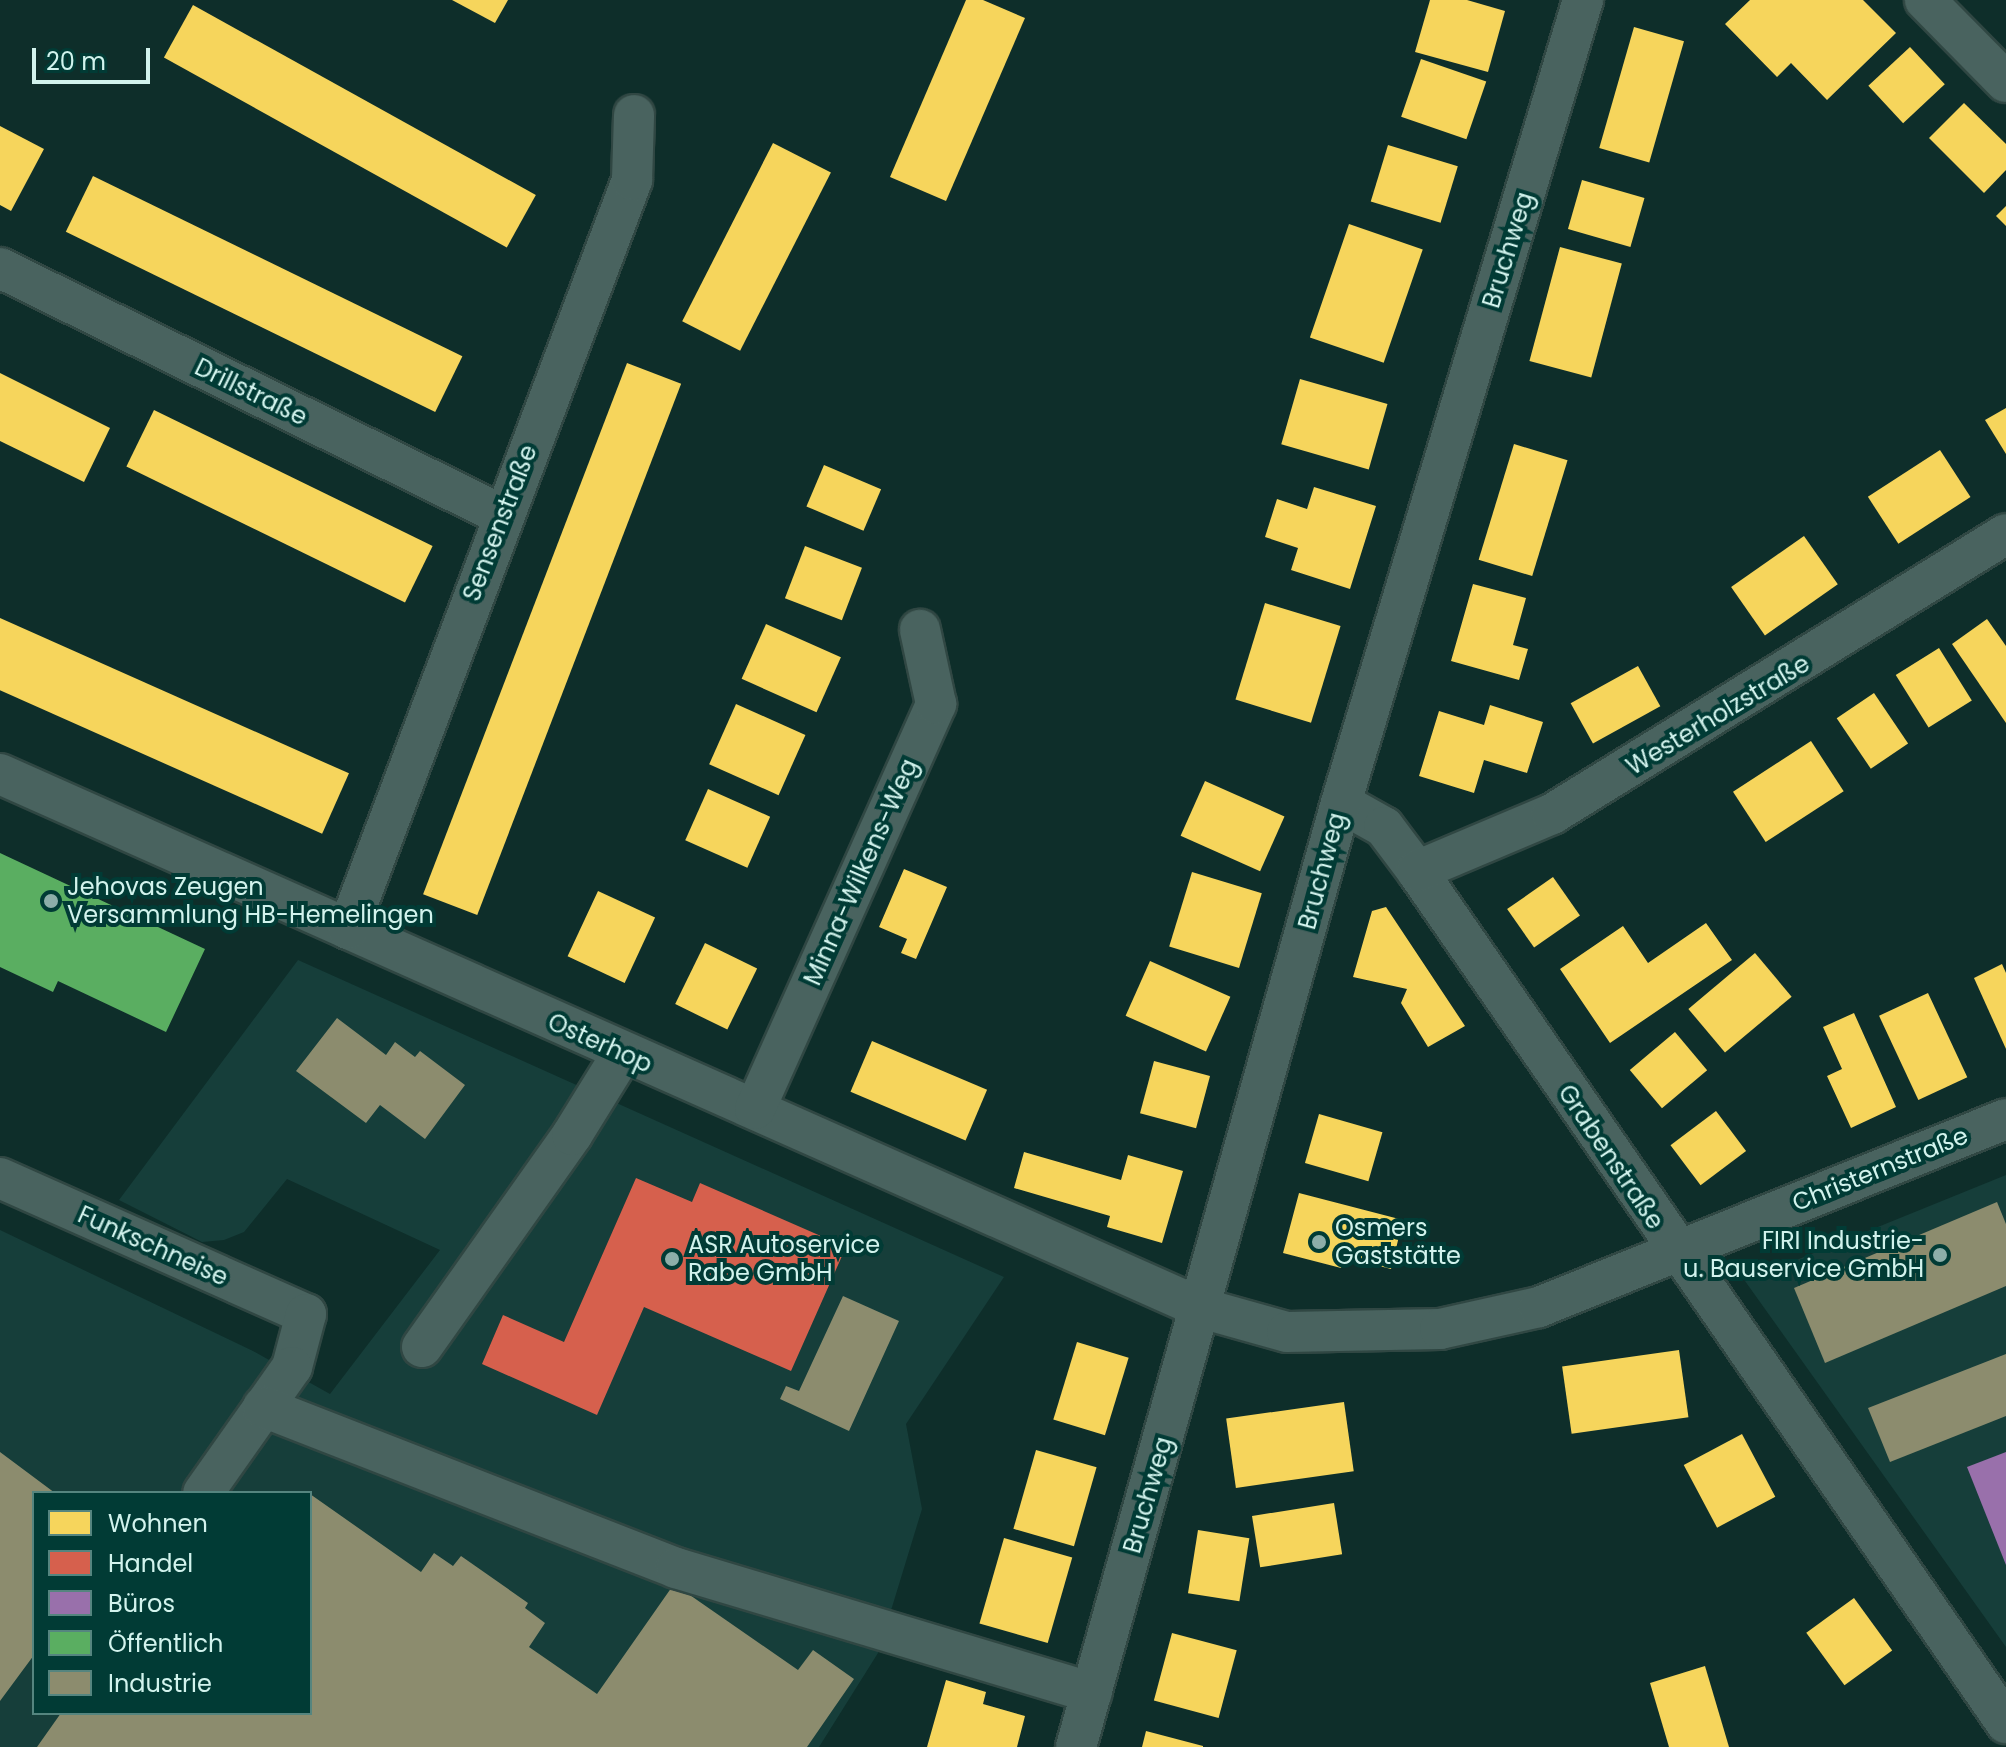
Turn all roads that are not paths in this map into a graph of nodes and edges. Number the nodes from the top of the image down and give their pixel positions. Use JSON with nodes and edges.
{"nodes":[{"id":1,"x":1583,"y":0,"type":"edge"},
{"id":2,"x":1925,"y":0,"type":"edge"},
{"id":3,"x":2006,"y":82,"type":"edge"},
{"id":4,"x":634,"y":115,"type":"dead end"},
{"id":5,"x":0,"y":268,"type":"edge"},
{"id":6,"x":502,"y":515,"type":"junction"},
{"id":7,"x":2006,"y":534,"type":"edge"},
{"id":8,"x":920,"y":630,"type":"dead end"},
{"id":9,"x":0,"y":774,"type":"edge"},
{"id":10,"x":1341,"y":803,"type":"junction"},
{"id":11,"x":1417,"y":871,"type":"junction"},
{"id":12,"x":348,"y":929,"type":"junction"},
{"id":13,"x":622,"y":1054,"type":"junction"},
{"id":14,"x":755,"y":1109,"type":"junction"},
{"id":15,"x":2006,"y":1119,"type":"edge"},
{"id":16,"x":0,"y":1178,"type":"edge"},
{"id":17,"x":1675,"y":1250,"type":"junction"},
{"id":18,"x":1201,"y":1308,"type":"junction"},
{"id":19,"x":422,"y":1347,"type":"dead end"},
{"id":20,"x":263,"y":1407,"type":"junction"},
{"id":21,"x":204,"y":1491,"type":"edge"},
{"id":22,"x":1092,"y":1693,"type":"junction"},
{"id":23,"x":2006,"y":1723,"type":"edge"},
{"id":24,"x":1076,"y":1747,"type":"edge"}],
"edges":[{"from":1,"to":10,"type":"street","name":"Bruchweg"},
{"from":2,"to":3,"type":"street"},
{"from":4,"to":6,"type":"street","name":"Sensenstraße"},
{"from":5,"to":6,"type":"street","name":"Drillstraße"},
{"from":6,"to":12,"type":"street","name":"Sensenstraße"},
{"from":7,"to":11,"type":"street","name":"Westerholzstraße"},
{"from":8,"to":14,"type":"street","name":"Minna-Wilkens-Weg"},
{"from":9,"to":12,"type":"street","name":"Osterhop"},
{"from":10,"to":11,"type":"street","name":"Grabenstraße"},
{"from":10,"to":18,"type":"street","name":"Bruchweg"},
{"from":11,"to":17,"type":"street","name":"Grabenstraße"},
{"from":12,"to":13,"type":"street","name":"Osterhop"},
{"from":13,"to":14,"type":"street","name":"Osterhop"},
{"from":13,"to":19,"type":"street"},
{"from":14,"to":18,"type":"street","name":"Osterhop"},
{"from":15,"to":17,"type":"street","name":"Christernstraße"},
{"from":16,"to":20,"type":"street","name":"Funkschneise"},
{"from":17,"to":18,"type":"street","name":"Christernstraße"},
{"from":17,"to":23,"type":"street","name":"Grabenstraße"},
{"from":18,"to":22,"type":"street","name":"Bruchweg"},
{"from":20,"to":21,"type":"street"},
{"from":20,"to":22,"type":"street"},
{"from":22,"to":24,"type":"street","name":"Bruchweg"}]}
